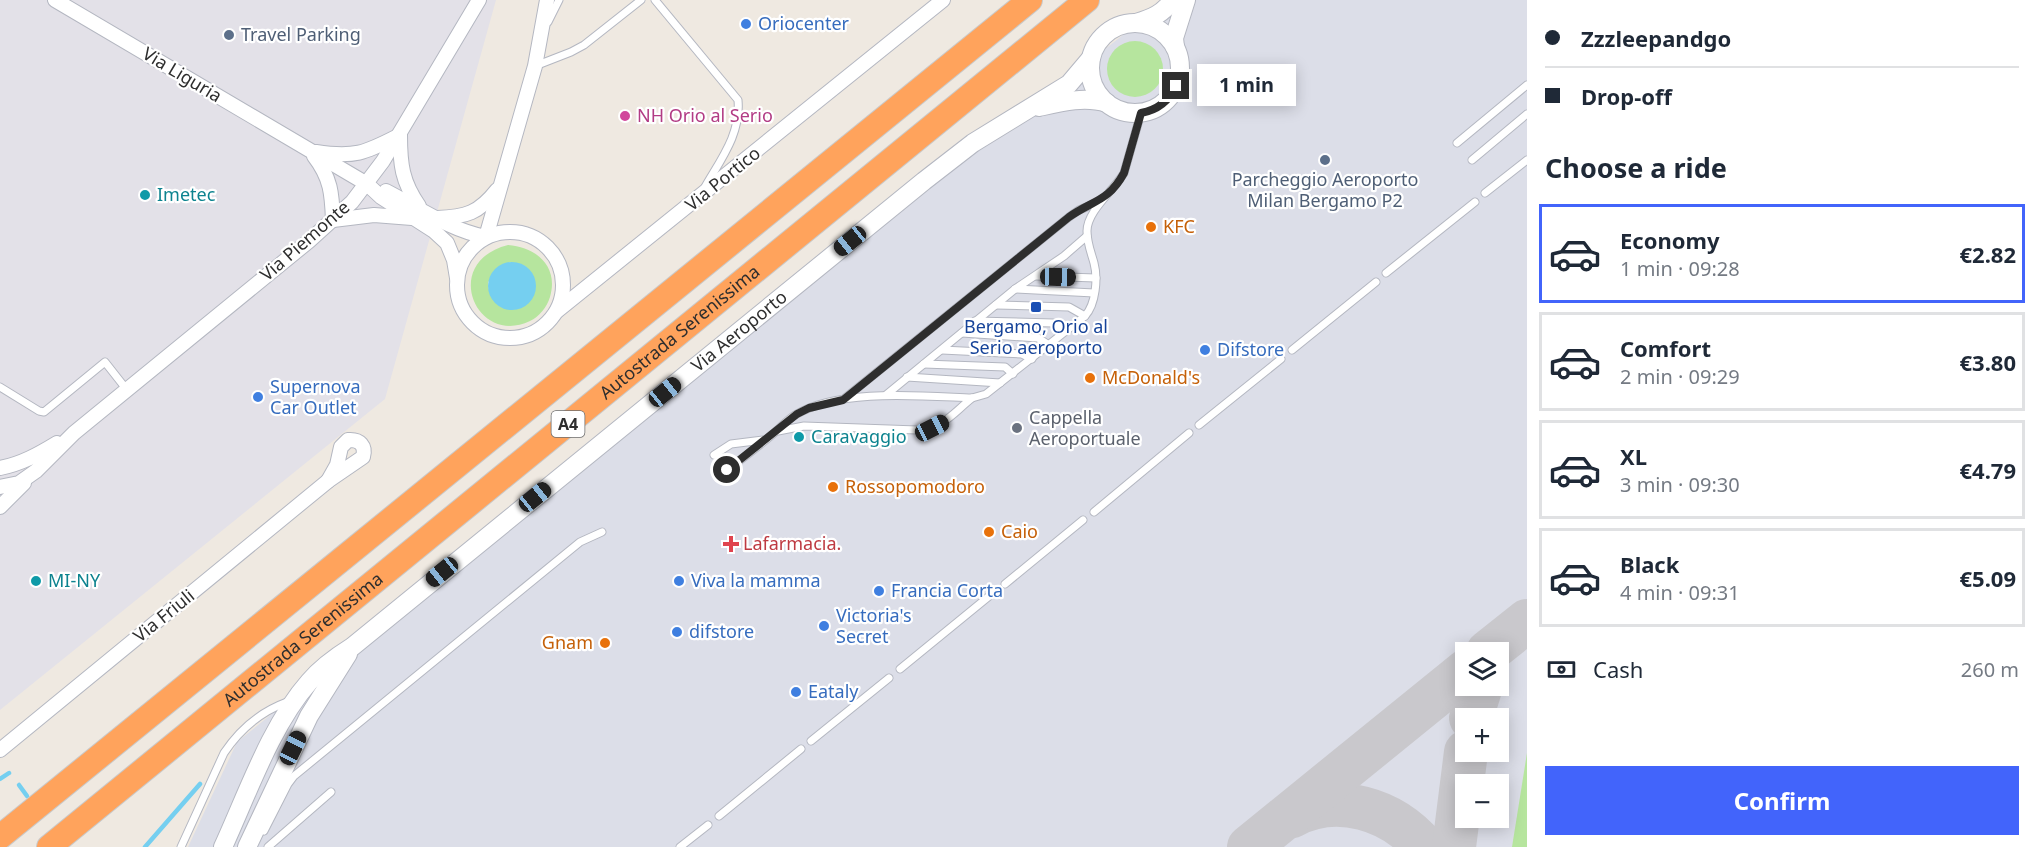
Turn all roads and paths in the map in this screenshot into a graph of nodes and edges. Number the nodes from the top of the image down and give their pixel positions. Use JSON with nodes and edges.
{"nodes":[{"id":1,"x":55,"y":0,"type":"edge"},
{"id":2,"x":479,"y":0,"type":"edge"},
{"id":3,"x":547,"y":0,"type":"edge"},
{"id":4,"x":559,"y":0,"type":"edge"},
{"id":5,"x":641,"y":0,"type":"edge"},
{"id":6,"x":943,"y":0,"type":"edge"},
{"id":7,"x":1030,"y":0,"type":"edge"},
{"id":8,"x":1087,"y":0,"type":"edge"},
{"id":9,"x":1173,"y":0,"type":"edge"},
{"id":10,"x":1186,"y":0,"type":"edge"},
{"id":11,"x":656,"y":1,"type":"edge"},
{"id":12,"x":1136,"y":23,"type":"junction"},
{"id":13,"x":540,"y":37,"type":"junction"},
{"id":14,"x":1175,"y":47,"type":"junction"},
{"id":15,"x":1091,"y":58,"type":"junction"},
{"id":16,"x":534,"y":66,"type":"junction"},
{"id":17,"x":1527,"y":85,"type":"edge"},
{"id":18,"x":1107,"y":103,"type":"junction"},
{"id":19,"x":1020,"y":112,"type":"junction"},
{"id":20,"x":1141,"y":113,"type":"junction"},
{"id":21,"x":1527,"y":114,"type":"edge"},
{"id":22,"x":400,"y":135,"type":"junction"},
{"id":23,"x":1457,"y":143,"type":"dead end"},
{"id":24,"x":308,"y":150,"type":"junction"},
{"id":25,"x":1472,"y":160,"type":"dead end"},
{"id":26,"x":1527,"y":160,"type":"edge"},
{"id":27,"x":367,"y":184,"type":"junction"},
{"id":28,"x":500,"y":185,"type":"junction"},
{"id":29,"x":1485,"y":193,"type":"dead end"},
{"id":30,"x":696,"y":200,"type":"junction"},
{"id":31,"x":1101,"y":201,"type":"junction"},
{"id":32,"x":1475,"y":202,"type":"dead end"},
{"id":33,"x":417,"y":213,"type":"junction"},
{"id":34,"x":437,"y":218,"type":"junction"},
{"id":35,"x":333,"y":220,"type":"junction"},
{"id":36,"x":1087,"y":236,"type":"junction"},
{"id":37,"x":486,"y":237,"type":"junction"},
{"id":38,"x":1386,"y":273,"type":"dead end"},
{"id":39,"x":1035,"y":276,"type":"junction"},
{"id":40,"x":457,"y":278,"type":"junction"},
{"id":41,"x":1096,"y":278,"type":"junction"},
{"id":42,"x":1376,"y":282,"type":"dead end"},
{"id":43,"x":1015,"y":289,"type":"junction"},
{"id":44,"x":1094,"y":293,"type":"junction"},
{"id":45,"x":996,"y":305,"type":"junction"},
{"id":46,"x":557,"y":311,"type":"junction"},
{"id":47,"x":1085,"y":316,"type":"junction"},
{"id":48,"x":975,"y":321,"type":"junction"},
{"id":49,"x":1066,"y":331,"type":"junction"},
{"id":50,"x":962,"y":333,"type":"junction"},
{"id":51,"x":1049,"y":345,"type":"junction"},
{"id":52,"x":942,"y":350,"type":"junction"},
{"id":53,"x":1292,"y":350,"type":"dead end"},
{"id":54,"x":1032,"y":359,"type":"junction"},
{"id":55,"x":1281,"y":359,"type":"dead end"},
{"id":56,"x":924,"y":364,"type":"junction"},
{"id":57,"x":1013,"y":374,"type":"junction"},
{"id":58,"x":907,"y":377,"type":"junction"},
{"id":59,"x":1000,"y":383,"type":"junction"},
{"id":60,"x":0,"y":387,"type":"edge"},
{"id":61,"x":127,"y":390,"type":"junction"},
{"id":62,"x":886,"y":395,"type":"junction"},
{"id":63,"x":972,"y":398,"type":"junction"},
{"id":64,"x":843,"y":400,"type":"junction"},
{"id":65,"x":1199,"y":425,"type":"dead end"},
{"id":66,"x":775,"y":432,"type":"junction"},
{"id":67,"x":75,"y":433,"type":"junction"},
{"id":68,"x":1189,"y":433,"type":"dead end"},
{"id":69,"x":765,"y":439,"type":"junction"},
{"id":70,"x":714,"y":455,"type":"dead end"},
{"id":71,"x":14,"y":465,"type":"junction"},
{"id":72,"x":0,"y":468,"type":"edge"},
{"id":73,"x":727,"y":470,"type":"dead end"},
{"id":74,"x":36,"y":471,"type":"junction"},
{"id":75,"x":0,"y":480,"type":"edge"},
{"id":76,"x":328,"y":481,"type":"dead end"},
{"id":77,"x":0,"y":487,"type":"edge"},
{"id":78,"x":0,"y":507,"type":"edge"},
{"id":79,"x":1094,"y":512,"type":"dead end"},
{"id":80,"x":1083,"y":520,"type":"dead end"},
{"id":81,"x":602,"y":532,"type":"dead end"},
{"id":82,"x":1005,"y":584,"type":"dead end"},
{"id":83,"x":993,"y":593,"type":"dead end"},
{"id":84,"x":352,"y":647,"type":"junction"},
{"id":85,"x":900,"y":669,"type":"dead end"},
{"id":86,"x":890,"y":678,"type":"dead end"},
{"id":87,"x":293,"y":703,"type":"junction"},
{"id":88,"x":811,"y":741,"type":"dead end"},
{"id":89,"x":801,"y":749,"type":"dead end"},
{"id":90,"x":0,"y":750,"type":"edge"},
{"id":91,"x":331,"y":792,"type":"dead end"},
{"id":92,"x":719,"y":816,"type":"dead end"},
{"id":93,"x":708,"y":825,"type":"dead end"},
{"id":94,"x":0,"y":837,"type":"edge"},
{"id":95,"x":254,"y":842,"type":"edge"},
{"id":96,"x":49,"y":847,"type":"edge"},
{"id":97,"x":181,"y":847,"type":"edge"},
{"id":98,"x":223,"y":847,"type":"edge"},
{"id":99,"x":268,"y":847,"type":"edge"},
{"id":100,"x":680,"y":847,"type":"edge"}],
"edges":[{"from":1,"to":24,"type":"street","name":"Via Liguria"},
{"from":2,"to":22,"type":"street","name":"Via Piemonte"},
{"from":3,"to":13,"type":"street"},
{"from":4,"to":13,"type":"lane"},
{"from":5,"to":16,"type":"lane"},
{"from":6,"to":30,"type":"street","name":"Via Portico"},
{"from":7,"to":94,"type":"highway","name":"Autostrada Serenissima","number":"A4"},
{"from":8,"to":96,"type":"highway","name":"Autostrada Serenissima","number":"A4"},
{"from":9,"to":12,"type":"main road"},
{"from":10,"to":14,"type":"main road"},
{"from":11,"to":30,"type":"lane"},
{"from":12,"to":14,"type":"main road"},
{"from":12,"to":15,"type":"main road"},
{"from":13,"to":16,"type":"street"},
{"from":14,"to":20,"type":"main road"},
{"from":15,"to":18,"type":"main road"},
{"from":15,"to":19,"type":"main road","name":"Via Aeroporto"},
{"from":16,"to":28,"type":"street"},
{"from":17,"to":23,"type":"lane"},
{"from":18,"to":19,"type":"main road","name":"Via Aeroporto"},
{"from":18,"to":20,"type":"main road"},
{"from":19,"to":84,"type":"main road","name":"Via Aeroporto"},
{"from":20,"to":31,"type":"lane"},
{"from":21,"to":25,"type":"lane"},
{"from":22,"to":24,"type":"street","name":"Via Liguria"},
{"from":22,"to":27,"type":"street","name":"Via Piemonte"},
{"from":22,"to":33,"type":"street","name":"Via Liguria"},
{"from":24,"to":27,"type":"street","name":"Via Liguria"},
{"from":24,"to":35,"type":"street","name":"Via Liguria"},
{"from":26,"to":29,"type":"lane"},
{"from":27,"to":33,"type":"street","name":"Via Liguria"},
{"from":27,"to":35,"type":"street","name":"Via Piemonte"},
{"from":28,"to":34,"type":"street"},
{"from":28,"to":37,"type":"street"},
{"from":30,"to":46,"type":"street","name":"Via Portico"},
{"from":31,"to":36,"type":"lane"},
{"from":31,"to":64,"type":"lane"},
{"from":32,"to":38,"type":"lane"},
{"from":33,"to":34,"type":"street","name":"Via Liguria"},
{"from":33,"to":35,"type":"street","name":"Via Liguria"},
{"from":33,"to":40,"type":"street","name":"Via Liguria"},
{"from":34,"to":37,"type":"street","name":"Via Liguria"},
{"from":35,"to":61,"type":"street","name":"Via Piemonte"},
{"from":36,"to":39,"type":"lane"},
{"from":36,"to":41,"type":"lane"},
{"from":37,"to":40,"type":"street"},
{"from":37,"to":46,"type":"street"},
{"from":39,"to":41,"type":"lane"},
{"from":39,"to":43,"type":"lane"},
{"from":40,"to":46,"type":"street"},
{"from":41,"to":44,"type":"lane"},
{"from":42,"to":53,"type":"lane"},
{"from":43,"to":44,"type":"lane"},
{"from":43,"to":45,"type":"lane"},
{"from":44,"to":47,"type":"lane"},
{"from":45,"to":47,"type":"lane"},
{"from":45,"to":48,"type":"lane"},
{"from":47,"to":49,"type":"lane"},
{"from":48,"to":49,"type":"lane"},
{"from":48,"to":50,"type":"lane"},
{"from":49,"to":51,"type":"lane"},
{"from":50,"to":51,"type":"lane"},
{"from":50,"to":52,"type":"lane"},
{"from":51,"to":54,"type":"lane"},
{"from":52,"to":54,"type":"lane"},
{"from":52,"to":56,"type":"lane"},
{"from":54,"to":57,"type":"lane"},
{"from":55,"to":65,"type":"lane"},
{"from":56,"to":57,"type":"lane"},
{"from":56,"to":58,"type":"lane"},
{"from":57,"to":59,"type":"lane"},
{"from":58,"to":59,"type":"lane"},
{"from":58,"to":62,"type":"lane"},
{"from":59,"to":63,"type":"lane"},
{"from":60,"to":61,"type":"lane"},
{"from":61,"to":67,"type":"street","name":"Via Piemonte"},
{"from":62,"to":63,"type":"lane"},
{"from":62,"to":64,"type":"lane"},
{"from":63,"to":66,"type":"lane"},
{"from":64,"to":66,"type":"lane"},
{"from":66,"to":69,"type":"lane"},
{"from":67,"to":71,"type":"street","name":"Via Piemonte"},
{"from":67,"to":74,"type":"street","name":"Via Piemonte"},
{"from":68,"to":79,"type":"lane"},
{"from":69,"to":70,"type":"lane"},
{"from":69,"to":73,"type":"lane"},
{"from":71,"to":72,"type":"street","name":"Via Piemonte"},
{"from":71,"to":75,"type":"street"},
{"from":74,"to":77,"type":"street","name":"Via Piemonte"},
{"from":74,"to":78,"type":"street"},
{"from":76,"to":90,"type":"street","name":"Via Friuli"},
{"from":80,"to":82,"type":"lane"},
{"from":81,"to":95,"type":"lane"},
{"from":83,"to":85,"type":"lane"},
{"from":84,"to":87,"type":"main road","name":"Via Aeroporto"},
{"from":84,"to":95,"type":"main road","name":"Via Aeroporto"},
{"from":86,"to":88,"type":"lane"},
{"from":87,"to":97,"type":"lane"},
{"from":87,"to":98,"type":"main road","name":"Via Aeroporto"},
{"from":89,"to":92,"type":"lane"},
{"from":91,"to":99,"type":"lane"},
{"from":93,"to":100,"type":"lane"}]}
